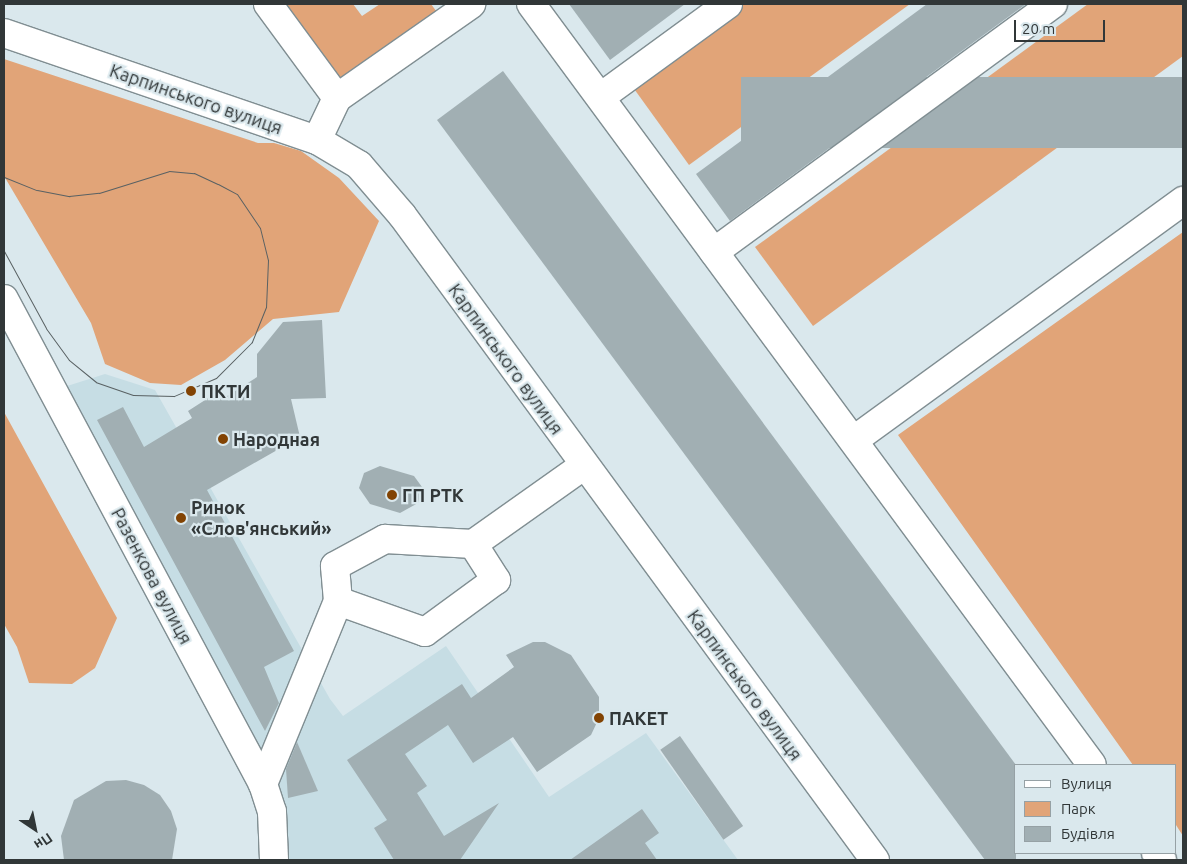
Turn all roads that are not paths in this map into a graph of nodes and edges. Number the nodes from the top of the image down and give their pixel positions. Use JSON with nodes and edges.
{"nodes":[{"id":1,"x":268,"y":4,"type":"edge"},
{"id":2,"x":471,"y":4,"type":"edge"},
{"id":3,"x":531,"y":4,"type":"edge"},
{"id":4,"x":728,"y":4,"type":"edge"},
{"id":5,"x":1053,"y":4,"type":"edge"},
{"id":6,"x":4,"y":33,"type":"edge"},
{"id":7,"x":602,"y":96,"type":"junction"},
{"id":8,"x":337,"y":98,"type":"junction"},
{"id":9,"x":317,"y":140,"type":"junction"},
{"id":10,"x":1183,"y":201,"type":"edge"},
{"id":11,"x":714,"y":252,"type":"junction"},
{"id":12,"x":4,"y":299,"type":"edge"},
{"id":13,"x":854,"y":440,"type":"junction"},
{"id":14,"x":583,"y":466,"type":"junction"},
{"id":15,"x":474,"y":544,"type":"junction"},
{"id":16,"x":338,"y":601,"type":"junction"},
{"id":17,"x":1091,"y":764,"type":"edge"},
{"id":18,"x":263,"y":784,"type":"junction"},
{"id":19,"x":274,"y":860,"type":"edge"},
{"id":20,"x":875,"y":860,"type":"edge"}],
"edges":[{"from":1,"to":8,"type":"street"},
{"from":2,"to":8,"type":"street"},
{"from":3,"to":7,"type":"street"},
{"from":4,"to":7,"type":"street"},
{"from":5,"to":11,"type":"street"},
{"from":6,"to":9,"type":"street","name":"Карпинського вулиця"},
{"from":7,"to":11,"type":"street"},
{"from":8,"to":9,"type":"street"},
{"from":9,"to":14,"type":"street","name":"Карпинського вулиця"},
{"from":10,"to":13,"type":"street"},
{"from":11,"to":13,"type":"street"},
{"from":12,"to":18,"type":"street","name":"Разенкова вулиця"},
{"from":13,"to":17,"type":"street"},
{"from":14,"to":15,"type":"street"},
{"from":14,"to":20,"type":"street","name":"Карпинського вулиця"},
{"from":15,"to":16,"type":"street"},
{"from":15,"to":16,"type":"street"},
{"from":16,"to":18,"type":"street"},
{"from":18,"to":19,"type":"street","name":"Разенкова вулиця"}]}
